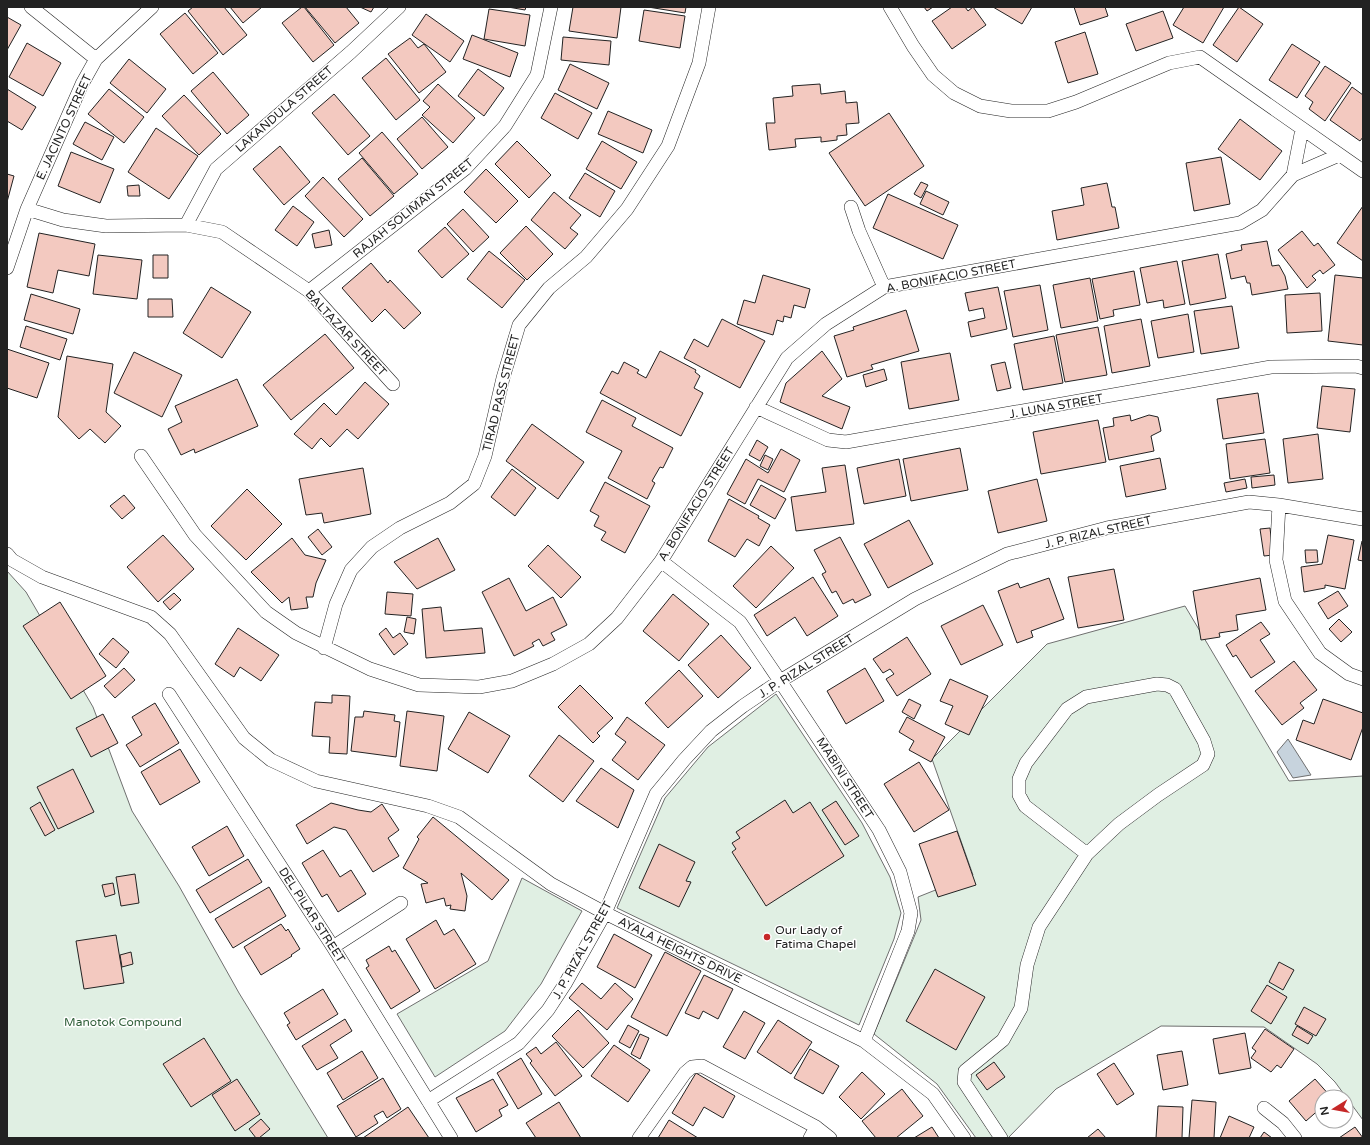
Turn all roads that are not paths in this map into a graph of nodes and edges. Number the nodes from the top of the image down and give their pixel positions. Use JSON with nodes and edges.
{"nodes":[{"id":1,"x":31,"y":7,"type":"edge"},
{"id":2,"x":152,"y":7,"type":"edge"},
{"id":3,"x":399,"y":7,"type":"edge"},
{"id":4,"x":551,"y":7,"type":"edge"},
{"id":5,"x":709,"y":7,"type":"edge"},
{"id":6,"x":890,"y":7,"type":"edge"},
{"id":7,"x":96,"y":59,"type":"junction"},
{"id":8,"x":1302,"y":129,"type":"junction"},
{"id":9,"x":1339,"y":155,"type":"junction"},
{"id":10,"x":1363,"y":171,"type":"edge"},
{"id":11,"x":1293,"y":175,"type":"junction"},
{"id":12,"x":851,"y":207,"type":"dead end"},
{"id":13,"x":27,"y":209,"type":"junction"},
{"id":14,"x":186,"y":225,"type":"junction"},
{"id":15,"x":7,"y":268,"type":"edge"},
{"id":16,"x":884,"y":287,"type":"junction"},
{"id":17,"x":309,"y":291,"type":"junction"},
{"id":18,"x":1363,"y":368,"type":"edge"},
{"id":19,"x":393,"y":384,"type":"dead end"},
{"id":20,"x":756,"y":407,"type":"junction"},
{"id":21,"x":141,"y":456,"type":"dead end"},
{"id":22,"x":1279,"y":505,"type":"junction"},
{"id":23,"x":1363,"y":519,"type":"edge"},
{"id":24,"x":7,"y":554,"type":"edge"},
{"id":25,"x":661,"y":561,"type":"junction"},
{"id":26,"x":324,"y":648,"type":"junction"},
{"id":27,"x":1363,"y":679,"type":"edge"},
{"id":28,"x":780,"y":681,"type":"junction"},
{"id":29,"x":169,"y":694,"type":"dead end"},
{"id":30,"x":1087,"y":854,"type":"junction"},
{"id":31,"x":401,"y":903,"type":"dead end"},
{"id":32,"x":605,"y":913,"type":"junction"},
{"id":33,"x":333,"y":947,"type":"junction"},
{"id":34,"x":864,"y":1041,"type":"junction"},
{"id":35,"x":428,"y":1101,"type":"junction"},
{"id":36,"x":1264,"y":1108,"type":"dead end"},
{"id":37,"x":813,"y":1133,"type":"edge"},
{"id":38,"x":451,"y":1138,"type":"edge"},
{"id":39,"x":639,"y":1138,"type":"edge"},
{"id":40,"x":830,"y":1138,"type":"edge"},
{"id":41,"x":964,"y":1138,"type":"edge"},
{"id":42,"x":1000,"y":1138,"type":"edge"},
{"id":43,"x":1295,"y":1138,"type":"edge"}],
"edges":[{"from":1,"to":7,"type":"street"},
{"from":2,"to":7,"type":"street","name":"E. JACINTO STREET"},
{"from":3,"to":14,"type":"street","name":"LAKANDULA STREET"},
{"from":4,"to":17,"type":"street","name":"RAJAH SOLIMAN STREET"},
{"from":5,"to":26,"type":"street","name":"TIRAD PASS STREET"},
{"from":6,"to":8,"type":"street"},
{"from":7,"to":13,"type":"street","name":"E. JACINTO STREET"},
{"from":8,"to":9,"type":"street"},
{"from":8,"to":11,"type":"street"},
{"from":9,"to":10,"type":"street"},
{"from":9,"to":11,"type":"street","name":"A. BONIFACIO STREET"},
{"from":11,"to":16,"type":"street","name":"A. BONIFACIO STREET"},
{"from":12,"to":16,"type":"street"},
{"from":13,"to":14,"type":"street","name":"BALTAZAR STREET"},
{"from":13,"to":15,"type":"street","name":"E. JACINTO STREET"},
{"from":14,"to":17,"type":"street","name":"BALTAZAR STREET"},
{"from":16,"to":20,"type":"street","name":"A. BONIFACIO STREET"},
{"from":17,"to":19,"type":"street","name":"BALTAZAR STREET"},
{"from":18,"to":20,"type":"street","name":"J. LUNA STREET"},
{"from":20,"to":25,"type":"street","name":"A. BONIFACIO STREET"},
{"from":21,"to":26,"type":"street","name":"A. BONIFACIO STREET"},
{"from":22,"to":23,"type":"street","name":"J. P. RIZAL STREET"},
{"from":22,"to":27,"type":"street"},
{"from":22,"to":28,"type":"street","name":"J. P. RIZAL STREET"},
{"from":24,"to":32,"type":"street","name":"AYALA HEIGHTS DRIVE"},
{"from":25,"to":26,"type":"street","name":"A. BONIFACIO STREET"},
{"from":25,"to":28,"type":"street","name":"MABINI STREET"},
{"from":28,"to":32,"type":"street","name":"J. P. RIZAL STREET"},
{"from":28,"to":34,"type":"street","name":"MABINI STREET"},
{"from":29,"to":33,"type":"street","name":"DEL PILAR STREET"},
{"from":30,"to":30,"type":"street"},
{"from":30,"to":42,"type":"street"},
{"from":31,"to":33,"type":"street"},
{"from":32,"to":34,"type":"street","name":"AYALA HEIGHTS DRIVE"},
{"from":32,"to":35,"type":"street","name":"J. P. RIZAL STREET"},
{"from":33,"to":35,"type":"street","name":"DEL PILAR STREET"},
{"from":34,"to":41,"type":"street","name":"AYALA HEIGHTS DRIVE"},
{"from":35,"to":38,"type":"street","name":"DEL PILAR STREET"},
{"from":36,"to":43,"type":"street"},
{"from":37,"to":39,"type":"street"},
{"from":37,"to":40,"type":"street"}]}
